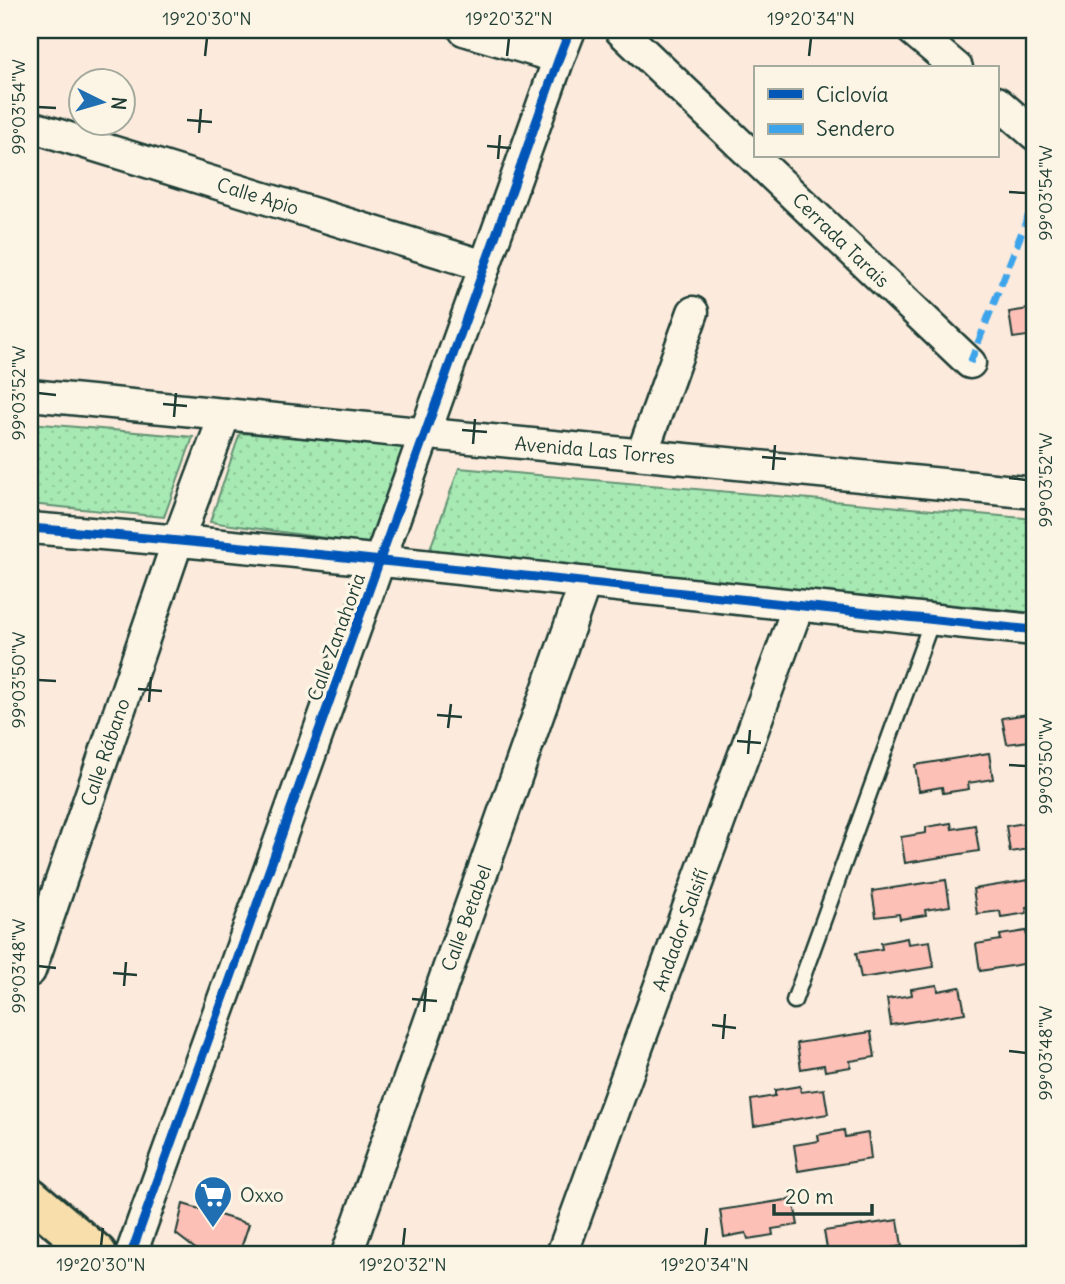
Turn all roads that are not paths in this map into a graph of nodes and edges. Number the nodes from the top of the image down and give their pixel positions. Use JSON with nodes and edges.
{"nodes":[{"id":1,"x":464,"y":30,"type":"edge"},
{"id":2,"x":570,"y":30,"type":"edge"},
{"id":3,"x":620,"y":30,"type":"edge"},
{"id":4,"x":912,"y":30,"type":"edge"},
{"id":5,"x":559,"y":58,"type":"junction"},
{"id":6,"x":955,"y":66,"type":"edge"},
{"id":7,"x":998,"y":103,"type":"edge"},
{"id":8,"x":30,"y":127,"type":"edge"},
{"id":9,"x":1035,"y":135,"type":"edge"},
{"id":10,"x":754,"y":157,"type":"edge"},
{"id":11,"x":755,"y":158,"type":"edge"},
{"id":12,"x":485,"y":267,"type":"junction"},
{"id":13,"x":693,"y":312,"type":"dead end"},
{"id":14,"x":970,"y":363,"type":"dead end"},
{"id":15,"x":30,"y":395,"type":"edge"},
{"id":16,"x":225,"y":414,"type":"junction"},
{"id":17,"x":425,"y":434,"type":"junction"},
{"id":18,"x":642,"y":454,"type":"junction"},
{"id":19,"x":1035,"y":493,"type":"edge"},
{"id":20,"x":30,"y":528,"type":"edge"},
{"id":21,"x":178,"y":540,"type":"junction"},
{"id":22,"x":381,"y":562,"type":"junction"},
{"id":23,"x":585,"y":583,"type":"junction"},
{"id":24,"x":797,"y":606,"type":"junction"},
{"id":25,"x":932,"y":620,"type":"junction"},
{"id":26,"x":1035,"y":630,"type":"edge"},
{"id":27,"x":30,"y":971,"type":"edge"},
{"id":28,"x":794,"y":1001,"type":"dead end"},
{"id":29,"x":30,"y":1197,"type":"edge"},
{"id":30,"x":1035,"y":1251,"type":"edge"},
{"id":31,"x":97,"y":1254,"type":"edge"},
{"id":32,"x":131,"y":1254,"type":"edge"},
{"id":33,"x":346,"y":1254,"type":"edge"},
{"id":34,"x":562,"y":1254,"type":"edge"},
{"id":35,"x":1021,"y":1254,"type":"edge"}],
"edges":[{"from":1,"to":5,"type":"street"},
{"from":2,"to":5,"type":"street","name":"Calle Zanahoria"},
{"from":3,"to":10,"type":"street","name":"Cerrada Tarais"},
{"from":4,"to":6,"type":"street"},
{"from":5,"to":12,"type":"street","name":"Calle Zanahoria"},
{"from":7,"to":9,"type":"street"},
{"from":8,"to":12,"type":"street","name":"Calle Apio"},
{"from":11,"to":14,"type":"street","name":"Cerrada Tarais"},
{"from":12,"to":17,"type":"street","name":"Calle Zanahoria"},
{"from":13,"to":18,"type":"street"},
{"from":15,"to":16,"type":"street","name":"Avenida Las Torres"},
{"from":16,"to":17,"type":"street","name":"Avenida Las Torres"},
{"from":16,"to":21,"type":"street","name":"Calle Rábano"},
{"from":17,"to":18,"type":"street","name":"Avenida Las Torres"},
{"from":17,"to":22,"type":"street","name":"Calle Zanahoria"},
{"from":18,"to":19,"type":"street","name":"Avenida Las Torres"},
{"from":20,"to":21,"type":"street"},
{"from":21,"to":22,"type":"street"},
{"from":21,"to":27,"type":"street","name":"Calle Rábano"},
{"from":22,"to":23,"type":"street"},
{"from":22,"to":32,"type":"street","name":"Calle Zanahoria"},
{"from":23,"to":24,"type":"street"},
{"from":23,"to":33,"type":"street","name":"Calle Betabel"},
{"from":24,"to":25,"type":"street"},
{"from":24,"to":34,"type":"street","name":"Andador Salsifí"},
{"from":25,"to":26,"type":"street"},
{"from":25,"to":28,"type":"lane"},
{"from":29,"to":31,"type":"main road"},
{"from":30,"to":35,"type":"lane"}]}
